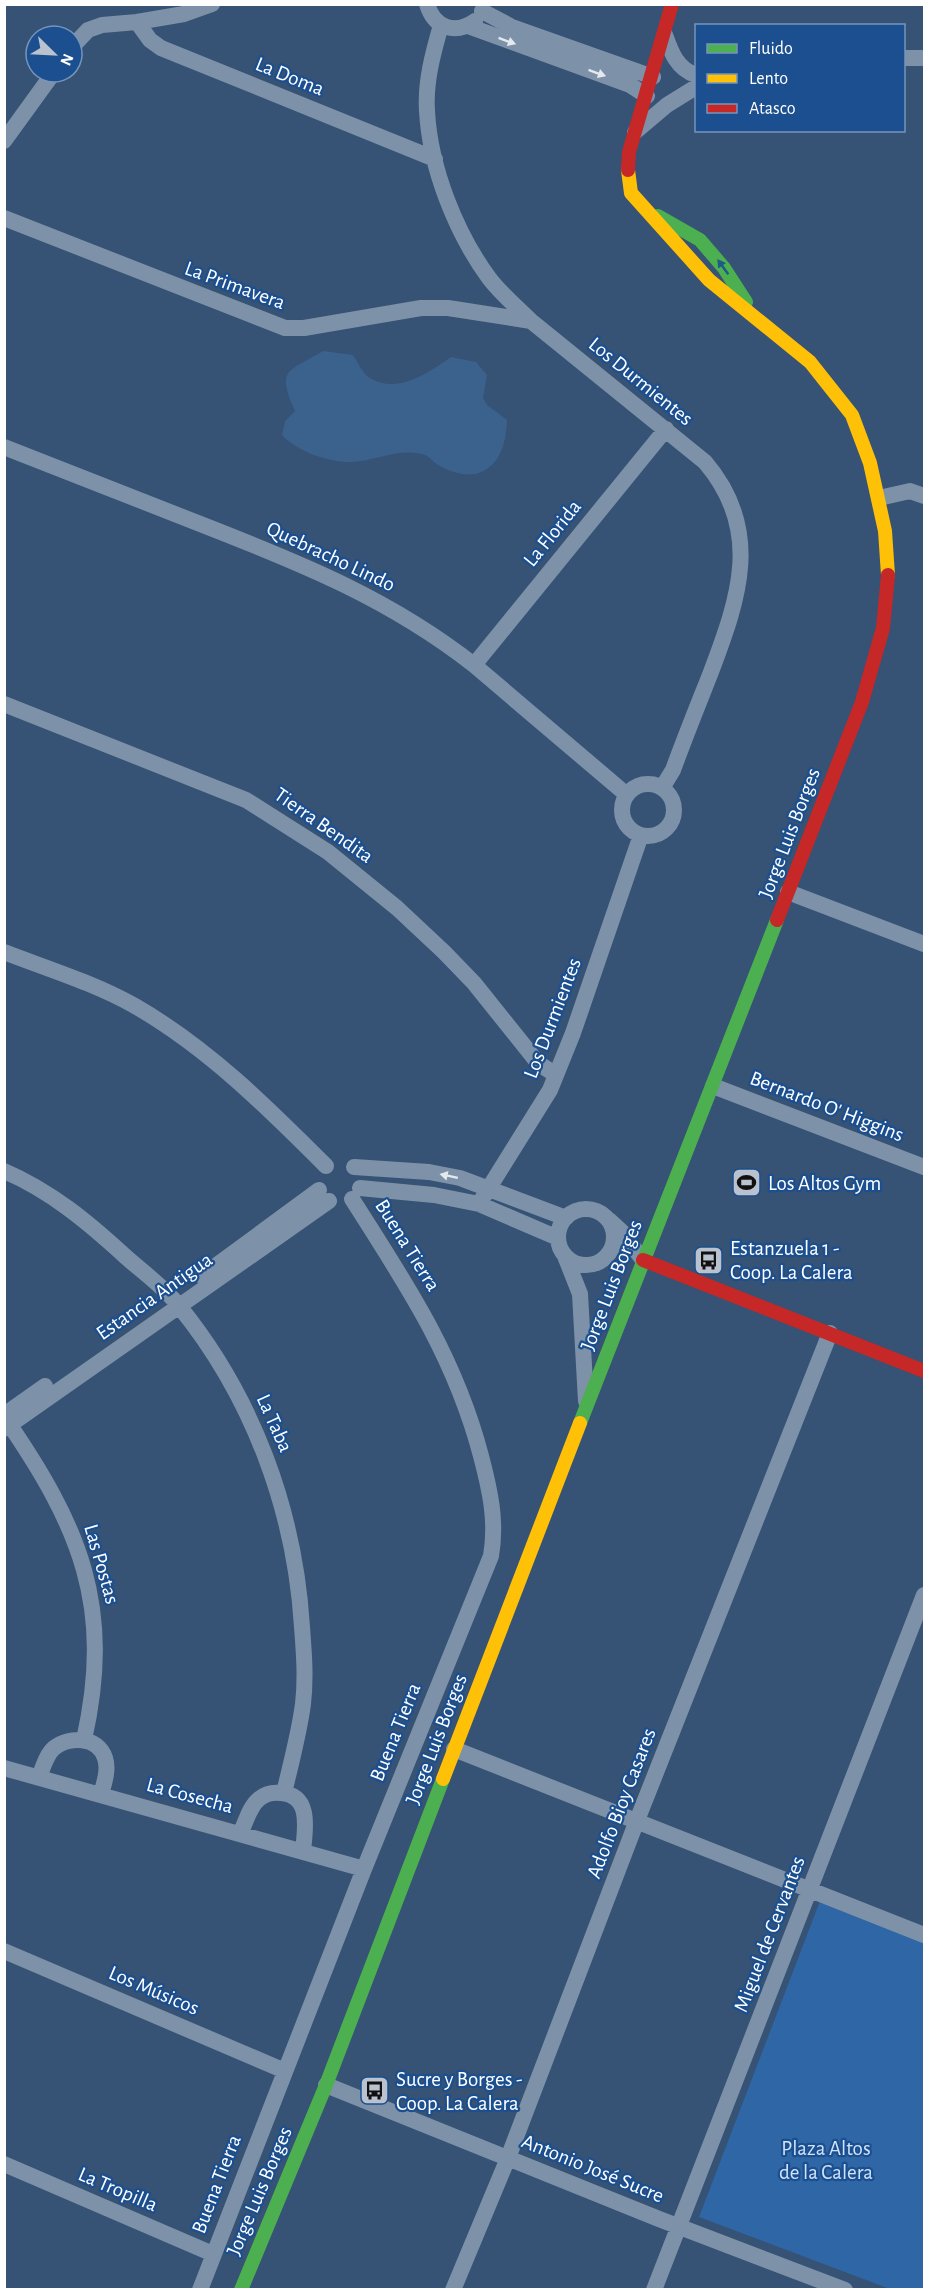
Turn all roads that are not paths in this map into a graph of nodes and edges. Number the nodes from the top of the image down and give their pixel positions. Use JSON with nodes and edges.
{"nodes":[{"id":1,"x":212,"y":4,"type":"edge"},
{"id":2,"x":427,"y":4,"type":"edge"},
{"id":3,"x":672,"y":4,"type":"edge"},
{"id":4,"x":483,"y":8,"type":"edge"},
{"id":5,"x":138,"y":22,"type":"junction"},
{"id":6,"x":441,"y":25,"type":"junction"},
{"id":7,"x":468,"y":26,"type":"junction"},
{"id":8,"x":84,"y":34,"type":"edge"},
{"id":9,"x":665,"y":35,"type":"junction"},
{"id":10,"x":549,"y":48,"type":"junction"},
{"id":11,"x":905,"y":58,"type":"edge"},
{"id":12,"x":924,"y":58,"type":"edge"},
{"id":13,"x":695,"y":74,"type":"edge"},
{"id":14,"x":653,"y":77,"type":"junction"},
{"id":15,"x":45,"y":84,"type":"edge"},
{"id":16,"x":695,"y":88,"type":"edge"},
{"id":17,"x":647,"y":96,"type":"junction"},
{"id":18,"x":635,"y":132,"type":"junction"},
{"id":19,"x":4,"y":141,"type":"edge"},
{"id":20,"x":435,"y":159,"type":"junction"},
{"id":21,"x":644,"y":209,"type":"junction"},
{"id":22,"x":4,"y":218,"type":"edge"},
{"id":23,"x":753,"y":317,"type":"junction"},
{"id":24,"x":531,"y":321,"type":"junction"},
{"id":25,"x":666,"y":429,"type":"junction"},
{"id":26,"x":4,"y":447,"type":"edge"},
{"id":27,"x":924,"y":496,"type":"edge"},
{"id":28,"x":879,"y":498,"type":"junction"},
{"id":29,"x":474,"y":665,"type":"junction"},
{"id":30,"x":4,"y":704,"type":"edge"},
{"id":31,"x":662,"y":788,"type":"junction"},
{"id":32,"x":627,"y":795,"type":"junction"},
{"id":33,"x":641,"y":835,"type":"junction"},
{"id":34,"x":788,"y":892,"type":"junction"},
{"id":35,"x":924,"y":945,"type":"edge"},
{"id":36,"x":4,"y":952,"type":"edge"},
{"id":37,"x":556,"y":1075,"type":"junction"},
{"id":38,"x":713,"y":1086,"type":"junction"},
{"id":39,"x":326,"y":1166,"type":"junction"},
{"id":40,"x":354,"y":1167,"type":"junction"},
{"id":41,"x":924,"y":1167,"type":"edge"},
{"id":42,"x":4,"y":1171,"type":"edge"},
{"id":43,"x":490,"y":1187,"type":"junction"},
{"id":44,"x":356,"y":1194,"type":"junction"},
{"id":45,"x":324,"y":1196,"type":"junction"},
{"id":46,"x":479,"y":1204,"type":"junction"},
{"id":47,"x":566,"y":1218,"type":"junction"},
{"id":48,"x":609,"y":1220,"type":"junction"},
{"id":49,"x":558,"y":1238,"type":"junction"},
{"id":50,"x":608,"y":1254,"type":"junction"},
{"id":51,"x":565,"y":1255,"type":"junction"},
{"id":52,"x":643,"y":1260,"type":"junction"},
{"id":53,"x":175,"y":1302,"type":"junction"},
{"id":54,"x":830,"y":1333,"type":"junction"},
{"id":55,"x":924,"y":1371,"type":"edge"},
{"id":56,"x":586,"y":1408,"type":"junction"},
{"id":57,"x":6,"y":1421,"type":"edge"},
{"id":58,"x":924,"y":1595,"type":"edge"},
{"id":59,"x":84,"y":1740,"type":"junction"},
{"id":60,"x":454,"y":1749,"type":"junction"},
{"id":61,"x":4,"y":1768,"type":"edge"},
{"id":62,"x":39,"y":1777,"type":"junction"},
{"id":63,"x":284,"y":1792,"type":"junction"},
{"id":64,"x":101,"y":1794,"type":"junction"},
{"id":65,"x":636,"y":1823,"type":"junction"},
{"id":66,"x":241,"y":1832,"type":"junction"},
{"id":67,"x":303,"y":1851,"type":"junction"},
{"id":68,"x":364,"y":1869,"type":"junction"},
{"id":69,"x":810,"y":1890,"type":"junction"},
{"id":70,"x":924,"y":1935,"type":"edge"},
{"id":71,"x":4,"y":1951,"type":"edge"},
{"id":72,"x":285,"y":2071,"type":"junction"},
{"id":73,"x":326,"y":2085,"type":"junction"},
{"id":74,"x":508,"y":2158,"type":"junction"},
{"id":75,"x":4,"y":2164,"type":"edge"},
{"id":76,"x":677,"y":2225,"type":"junction"},
{"id":77,"x":213,"y":2254,"type":"junction"},
{"id":78,"x":200,"y":2289,"type":"edge"},
{"id":79,"x":241,"y":2289,"type":"edge"},
{"id":80,"x":453,"y":2289,"type":"edge"},
{"id":81,"x":654,"y":2289,"type":"edge"},
{"id":82,"x":845,"y":2289,"type":"edge"}],
"edges":[{"from":1,"to":5,"type":"street"},
{"from":2,"to":6,"type":"street"},
{"from":3,"to":9,"type":"street","name":"Jorge Luis Borges"},
{"from":4,"to":7,"type":"street"},
{"from":4,"to":10,"type":"street"},
{"from":5,"to":8,"type":"street"},
{"from":5,"to":20,"type":"street","name":"La Doma"},
{"from":6,"to":7,"type":"street"},
{"from":6,"to":20,"type":"street","name":"Los Durmientes"},
{"from":7,"to":10,"type":"street","one_way":true},
{"from":9,"to":13,"type":"street"},
{"from":9,"to":14,"type":"street","name":"Jorge Luis Borges"},
{"from":10,"to":14,"type":"street"},
{"from":10,"to":17,"type":"street","one_way":true},
{"from":11,"to":12,"type":"street"},
{"from":14,"to":17,"type":"street","name":"Jorge Luis Borges"},
{"from":15,"to":19,"type":"street"},
{"from":16,"to":18,"type":"street"},
{"from":17,"to":18,"type":"street","name":"Jorge Luis Borges"},
{"from":18,"to":21,"type":"street","name":"Jorge Luis Borges"},
{"from":20,"to":24,"type":"street","name":"Los Durmientes"},
{"from":21,"to":23,"type":"street","name":"Jorge Luis Borges"},
{"from":23,"to":21,"type":"street","name":"Jorge Luis Borges","one_way":true},
{"from":22,"to":24,"type":"street","name":"La Primavera"},
{"from":23,"to":28,"type":"street","name":"Jorge Luis Borges"},
{"from":24,"to":25,"type":"street","name":"Los Durmientes"},
{"from":25,"to":29,"type":"street","name":"La Florida"},
{"from":25,"to":31,"type":"street","name":"Los Durmientes"},
{"from":26,"to":29,"type":"street","name":"Quebracho Lindo"},
{"from":27,"to":28,"type":"street"},
{"from":28,"to":34,"type":"street","name":"Jorge Luis Borges"},
{"from":29,"to":32,"type":"street","name":"Quebracho Lindo"},
{"from":30,"to":37,"type":"street","name":"Tierra Bendita"},
{"from":31,"to":32,"type":"street"},
{"from":31,"to":33,"type":"street"},
{"from":32,"to":33,"type":"street"},
{"from":33,"to":37,"type":"street","name":"Los Durmientes"},
{"from":34,"to":35,"type":"street"},
{"from":34,"to":38,"type":"street","name":"Jorge Luis Borges"},
{"from":36,"to":39,"type":"street"},
{"from":37,"to":43,"type":"street","name":"Los Durmientes"},
{"from":38,"to":41,"type":"street","name":"Bernardo O' Higgins"},
{"from":38,"to":52,"type":"street","name":"Jorge Luis Borges"},
{"from":39,"to":40,"type":"street"},
{"from":39,"to":45,"type":"street"},
{"from":43,"to":40,"type":"street","one_way":true},
{"from":40,"to":44,"type":"street"},
{"from":42,"to":53,"type":"street","name":"La Taba"},
{"from":43,"to":46,"type":"street","name":"Los Durmientes"},
{"from":43,"to":47,"type":"street"},
{"from":44,"to":45,"type":"street"},
{"from":44,"to":46,"type":"street"},
{"from":44,"to":68,"type":"street","name":"Buena Tierra"},
{"from":45,"to":53,"type":"street","name":"Estancia Antigua"},
{"from":46,"to":49,"type":"street"},
{"from":47,"to":48,"type":"street"},
{"from":47,"to":49,"type":"street"},
{"from":48,"to":50,"type":"street"},
{"from":48,"to":52,"type":"street"},
{"from":49,"to":51,"type":"street"},
{"from":50,"to":51,"type":"street"},
{"from":50,"to":52,"type":"street"},
{"from":51,"to":56,"type":"street"},
{"from":52,"to":54,"type":"street"},
{"from":52,"to":56,"type":"street","name":"Jorge Luis Borges"},
{"from":53,"to":57,"type":"street","name":"Estancia Antigua"},
{"from":53,"to":63,"type":"street","name":"La Taba"},
{"from":54,"to":55,"type":"street"},
{"from":54,"to":65,"type":"street","name":"Adolfo Bioy Casares"},
{"from":56,"to":60,"type":"street","name":"Jorge Luis Borges"},
{"from":57,"to":59,"type":"street","name":"Las Postas"},
{"from":58,"to":69,"type":"street","name":"Miguel de Cervantes"},
{"from":59,"to":62,"type":"street"},
{"from":59,"to":64,"type":"street"},
{"from":60,"to":65,"type":"street"},
{"from":60,"to":73,"type":"street","name":"Jorge Luis Borges"},
{"from":61,"to":62,"type":"street","name":"La Cosecha"},
{"from":62,"to":64,"type":"street","name":"La Cosecha"},
{"from":63,"to":66,"type":"street"},
{"from":63,"to":67,"type":"street"},
{"from":64,"to":66,"type":"street","name":"La Cosecha"},
{"from":65,"to":69,"type":"street"},
{"from":65,"to":74,"type":"street","name":"Adolfo Bioy Casares"},
{"from":66,"to":67,"type":"street","name":"La Cosecha"},
{"from":67,"to":68,"type":"street","name":"La Cosecha"},
{"from":68,"to":72,"type":"street","name":"Buena Tierra"},
{"from":69,"to":70,"type":"street"},
{"from":69,"to":76,"type":"street","name":"Miguel de Cervantes"},
{"from":71,"to":72,"type":"street","name":"Los Músicos"},
{"from":72,"to":77,"type":"street","name":"Buena Tierra"},
{"from":73,"to":74,"type":"street","name":"Antonio José Sucre"},
{"from":73,"to":79,"type":"street","name":"Jorge Luis Borges"},
{"from":74,"to":76,"type":"street","name":"Antonio José Sucre"},
{"from":74,"to":80,"type":"street","name":"Adolfo Bioy Casares"},
{"from":75,"to":77,"type":"street","name":"La Tropilla"},
{"from":76,"to":81,"type":"street","name":"Miguel de Cervantes"},
{"from":76,"to":82,"type":"street","name":"Antonio José Sucre"},
{"from":77,"to":78,"type":"street","name":"Buena Tierra"}]}
